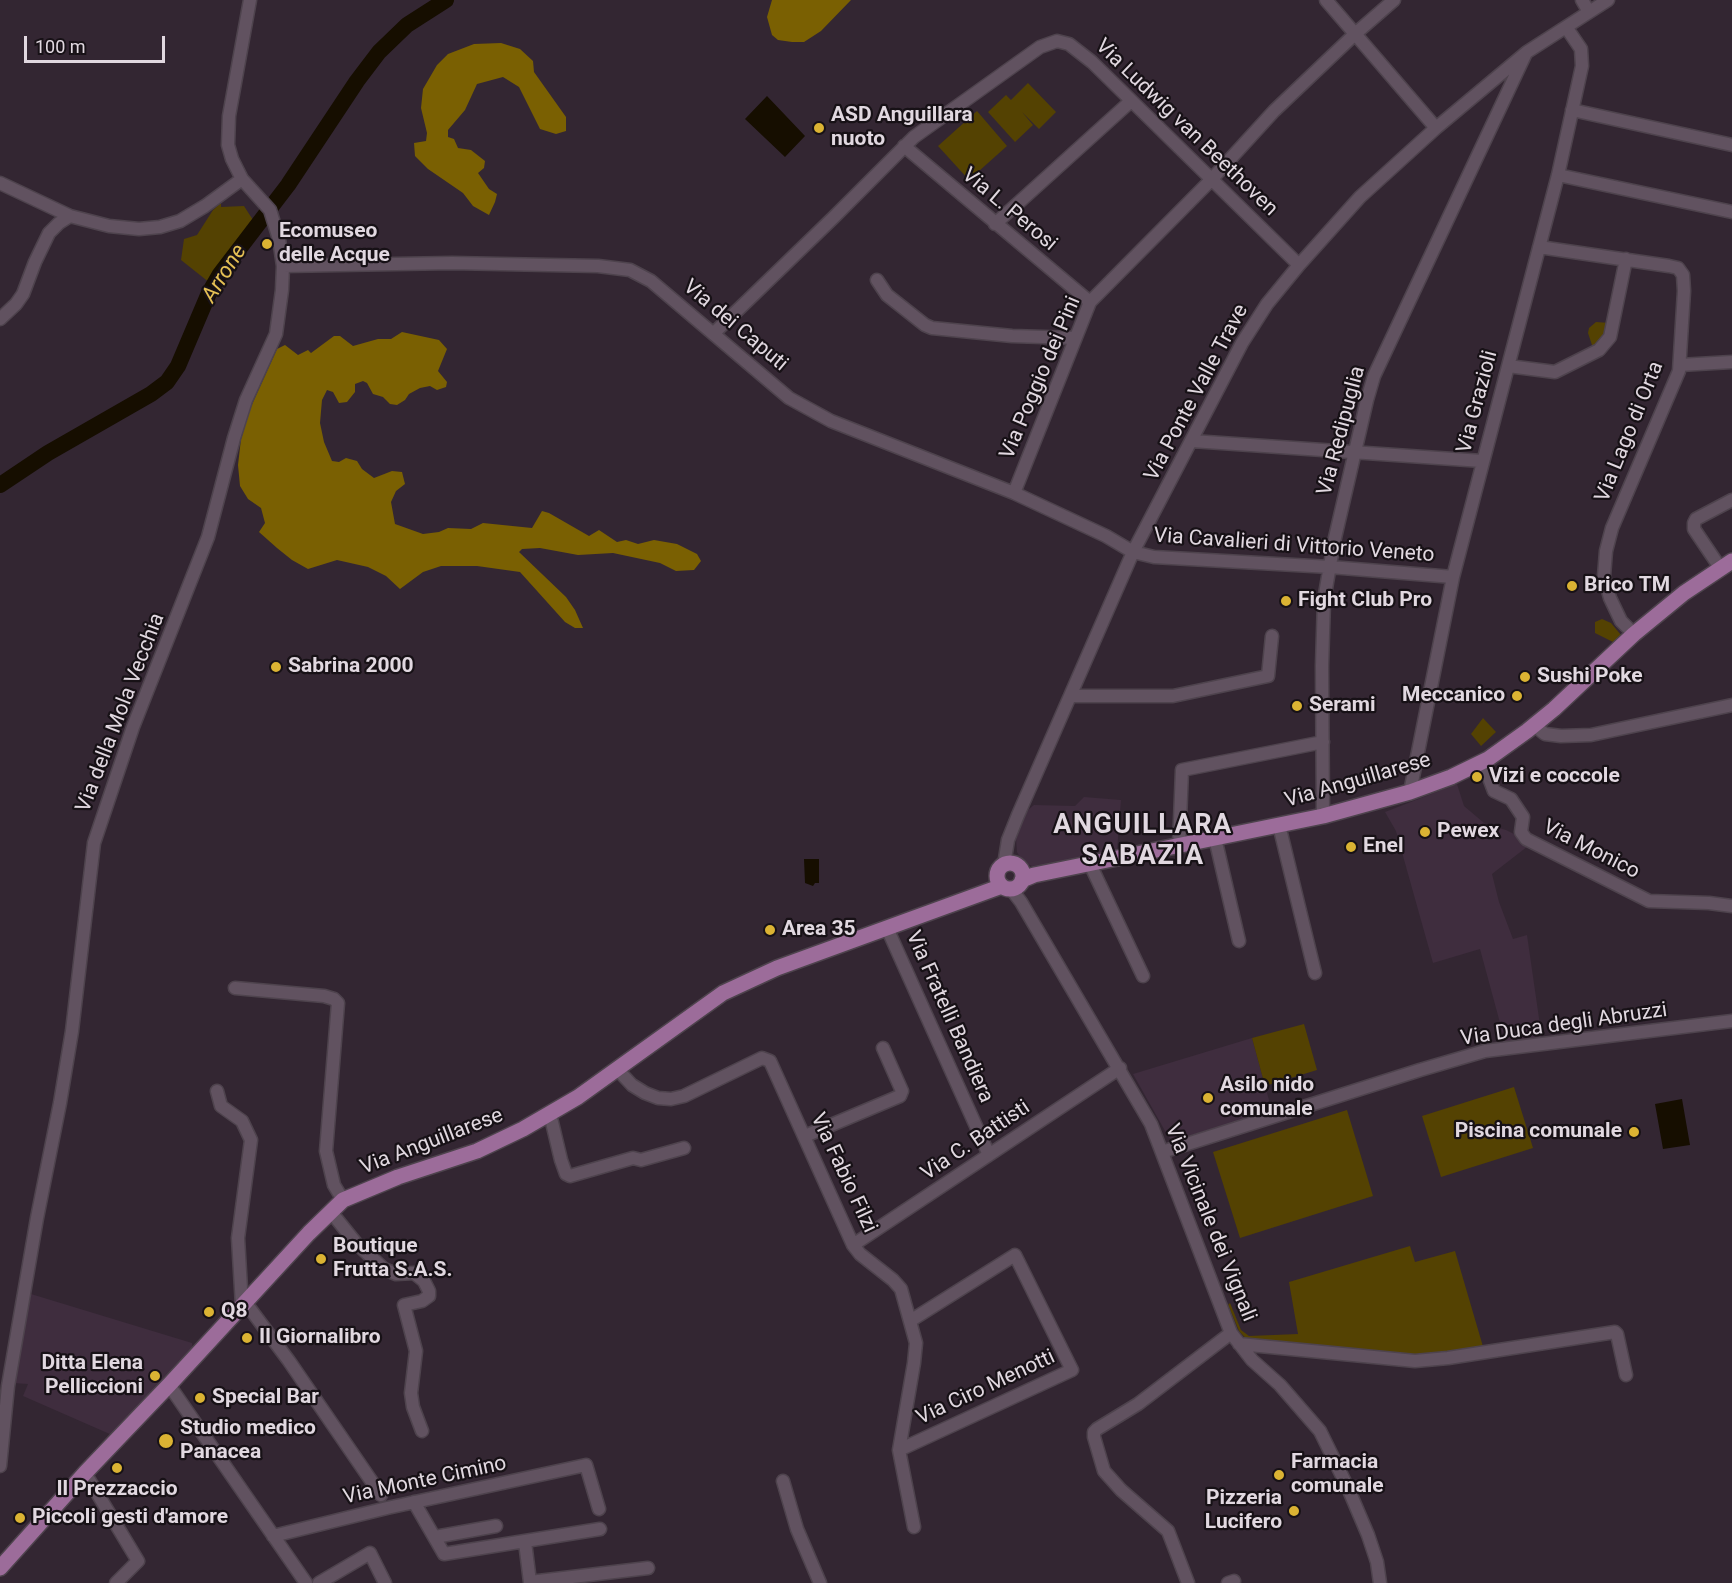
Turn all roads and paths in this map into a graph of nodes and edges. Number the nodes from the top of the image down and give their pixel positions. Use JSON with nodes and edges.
{"nodes":[{"id":1,"x":250,"y":0,"type":"edge"},
{"id":2,"x":1326,"y":0,"type":"edge"},
{"id":3,"x":1394,"y":0,"type":"edge"},
{"id":4,"x":1582,"y":0,"type":"edge"},
{"id":5,"x":1608,"y":0,"type":"edge"},
{"id":6,"x":1589,"y":12,"type":"junction"},
{"id":7,"x":1566,"y":27,"type":"junction"},
{"id":8,"x":1355,"y":34,"type":"junction"},
{"id":9,"x":1552,"y":36,"type":"junction"},
{"id":10,"x":1581,"y":49,"type":"junction"},
{"id":11,"x":1527,"y":52,"type":"junction"},
{"id":12,"x":1131,"y":101,"type":"junction"},
{"id":13,"x":1572,"y":110,"type":"junction"},
{"id":14,"x":1436,"y":128,"type":"junction"},
{"id":15,"x":1732,"y":145,"type":"edge"},
{"id":16,"x":904,"y":146,"type":"junction"},
{"id":17,"x":1558,"y":175,"type":"junction"},
{"id":18,"x":242,"y":179,"type":"junction"},
{"id":19,"x":1211,"y":180,"type":"junction"},
{"id":20,"x":0,"y":183,"type":"edge"},
{"id":21,"x":1732,"y":212,"type":"edge"},
{"id":22,"x":70,"y":216,"type":"junction"},
{"id":23,"x":995,"y":224,"type":"junction"},
{"id":24,"x":1539,"y":247,"type":"junction"},
{"id":25,"x":1626,"y":259,"type":"junction"},
{"id":26,"x":1299,"y":265,"type":"junction"},
{"id":27,"x":283,"y":266,"type":"junction"},
{"id":28,"x":877,"y":280,"type":"dead end"},
{"id":29,"x":1090,"y":302,"type":"junction"},
{"id":30,"x":0,"y":319,"type":"edge"},
{"id":31,"x":714,"y":333,"type":"junction"},
{"id":32,"x":1076,"y":338,"type":"junction"},
{"id":33,"x":1732,"y":362,"type":"edge"},
{"id":34,"x":1680,"y":365,"type":"junction"},
{"id":35,"x":1508,"y":366,"type":"junction"},
{"id":36,"x":1192,"y":441,"type":"junction"},
{"id":37,"x":1354,"y":452,"type":"junction"},
{"id":38,"x":1482,"y":461,"type":"junction"},
{"id":39,"x":1014,"y":493,"type":"junction"},
{"id":40,"x":1732,"y":500,"type":"edge"},
{"id":41,"x":1133,"y":552,"type":"junction"},
{"id":42,"x":1726,"y":565,"type":"edge"},
{"id":43,"x":1330,"y":567,"type":"junction"},
{"id":44,"x":1453,"y":577,"type":"junction"},
{"id":45,"x":1634,"y":634,"type":"junction"},
{"id":46,"x":1272,"y":636,"type":"dead end"},
{"id":47,"x":1070,"y":696,"type":"junction"},
{"id":48,"x":1732,"y":705,"type":"edge"},
{"id":49,"x":1535,"y":726,"type":"junction"},
{"id":50,"x":1323,"y":742,"type":"junction"},
{"id":51,"x":1483,"y":762,"type":"junction"},
{"id":52,"x":1410,"y":792,"type":"junction"},
{"id":53,"x":1323,"y":816,"type":"junction"},
{"id":54,"x":1280,"y":825,"type":"junction"},
{"id":55,"x":1215,"y":838,"type":"junction"},
{"id":56,"x":1179,"y":845,"type":"junction"},
{"id":57,"x":1090,"y":864,"type":"junction"},
{"id":58,"x":1013,"y":874,"type":"junction"},
{"id":59,"x":1732,"y":906,"type":"edge"},
{"id":60,"x":887,"y":928,"type":"junction"},
{"id":61,"x":1239,"y":941,"type":"dead end"},
{"id":62,"x":1315,"y":973,"type":"dead end"},
{"id":63,"x":1143,"y":976,"type":"dead end"},
{"id":64,"x":235,"y":988,"type":"dead end"},
{"id":65,"x":1732,"y":1021,"type":"edge"},
{"id":66,"x":883,"y":1048,"type":"dead end"},
{"id":67,"x":1120,"y":1068,"type":"junction"},
{"id":68,"x":618,"y":1070,"type":"junction"},
{"id":69,"x":217,"y":1091,"type":"dead end"},
{"id":70,"x":550,"y":1114,"type":"junction"},
{"id":71,"x":805,"y":1136,"type":"junction"},
{"id":72,"x":684,"y":1148,"type":"dead end"},
{"id":73,"x":1162,"y":1152,"type":"junction"},
{"id":74,"x":989,"y":1155,"type":"junction"},
{"id":75,"x":343,"y":1200,"type":"junction"},
{"id":76,"x":331,"y":1212,"type":"junction"},
{"id":77,"x":853,"y":1245,"type":"junction"},
{"id":78,"x":244,"y":1304,"type":"junction"},
{"id":79,"x":910,"y":1321,"type":"junction"},
{"id":80,"x":1231,"y":1333,"type":"junction"},
{"id":81,"x":1239,"y":1344,"type":"junction"},
{"id":82,"x":1626,"y":1375,"type":"dead end"},
{"id":83,"x":169,"y":1385,"type":"junction"},
{"id":84,"x":4,"y":1386,"type":"edge"},
{"id":85,"x":422,"y":1431,"type":"dead end"},
{"id":86,"x":899,"y":1450,"type":"junction"},
{"id":87,"x":0,"y":1466,"type":"edge"},
{"id":88,"x":85,"y":1473,"type":"junction"},
{"id":89,"x":783,"y":1481,"type":"dead end"},
{"id":90,"x":381,"y":1495,"type":"dead end"},
{"id":91,"x":414,"y":1502,"type":"junction"},
{"id":92,"x":599,"y":1509,"type":"dead end"},
{"id":93,"x":496,"y":1526,"type":"dead end"},
{"id":94,"x":914,"y":1527,"type":"dead end"},
{"id":95,"x":600,"y":1528,"type":"dead end"},
{"id":96,"x":273,"y":1536,"type":"junction"},
{"id":97,"x":435,"y":1537,"type":"junction"},
{"id":98,"x":525,"y":1542,"type":"junction"},
{"id":99,"x":0,"y":1568,"type":"edge"},
{"id":100,"x":648,"y":1568,"type":"dead end"},
{"id":101,"x":116,"y":1583,"type":"edge"},
{"id":102,"x":306,"y":1583,"type":"edge"},
{"id":103,"x":318,"y":1583,"type":"edge"},
{"id":104,"x":385,"y":1583,"type":"edge"},
{"id":105,"x":820,"y":1583,"type":"edge"},
{"id":106,"x":1188,"y":1583,"type":"edge"},
{"id":107,"x":1380,"y":1583,"type":"edge"}],
"edges":[{"from":1,"to":18,"type":"street","name":"Via della Mola Vecchia"},
{"from":2,"to":8,"type":"street"},
{"from":3,"to":8,"type":"street","name":"Via Poggio dei Pini"},
{"from":4,"to":6,"type":"street"},
{"from":5,"to":6,"type":"street","name":"Via Ponte Valle Trave"},
{"from":6,"to":7,"type":"street","name":"Via Ponte Valle Trave"},
{"from":7,"to":9,"type":"street","name":"Via Ponte Valle Trave"},
{"from":7,"to":10,"type":"street"},
{"from":8,"to":14,"type":"street"},
{"from":8,"to":19,"type":"street","name":"Via Poggio dei Pini"},
{"from":9,"to":10,"type":"street"},
{"from":9,"to":11,"type":"street","name":"Via Ponte Valle Trave"},
{"from":10,"to":13,"type":"street","name":"Via Grazioli"},
{"from":11,"to":14,"type":"street","name":"Via Ponte Valle Trave"},
{"from":11,"to":37,"type":"street","name":"Via Redipuglia"},
{"from":12,"to":16,"type":"street","name":"Via Ludwig van Beethoven"},
{"from":12,"to":19,"type":"street","name":"Via Ludwig van Beethoven"},
{"from":12,"to":23,"type":"street"},
{"from":13,"to":15,"type":"street"},
{"from":13,"to":17,"type":"street","name":"Via Grazioli"},
{"from":14,"to":26,"type":"street","name":"Via Ponte Valle Trave"},
{"from":16,"to":23,"type":"street","name":"Via L. Perosi"},
{"from":16,"to":31,"type":"street","name":"Via Ludwig van Beethoven"},
{"from":17,"to":21,"type":"street"},
{"from":17,"to":24,"type":"street","name":"Via Grazioli"},
{"from":18,"to":22,"type":"street"},
{"from":18,"to":27,"type":"street","name":"Via della Mola Vecchia"},
{"from":19,"to":26,"type":"street","name":"Via Ludwig van Beethoven"},
{"from":19,"to":29,"type":"street","name":"Via Poggio dei Pini"},
{"from":20,"to":22,"type":"street"},
{"from":22,"to":30,"type":"street"},
{"from":23,"to":29,"type":"street","name":"Via L. Perosi"},
{"from":24,"to":25,"type":"street","name":"Via Lago di Orta"},
{"from":24,"to":35,"type":"street","name":"Via Grazioli"},
{"from":25,"to":34,"type":"street","name":"Via Lago di Orta"},
{"from":25,"to":35,"type":"street"},
{"from":26,"to":36,"type":"street","name":"Via Ponte Valle Trave"},
{"from":27,"to":31,"type":"street","name":"Via dei Caputi"},
{"from":27,"to":84,"type":"street","name":"Via della Mola Vecchia"},
{"from":28,"to":32,"type":"street"},
{"from":29,"to":32,"type":"street","name":"Via Poggio dei Pini"},
{"from":31,"to":39,"type":"street","name":"Via dei Caputi"},
{"from":32,"to":39,"type":"street","name":"Via Poggio dei Pini"},
{"from":33,"to":34,"type":"street"},
{"from":34,"to":45,"type":"street","name":"Via Lago di Orta"},
{"from":35,"to":38,"type":"street","name":"Via Grazioli"},
{"from":36,"to":37,"type":"street"},
{"from":36,"to":41,"type":"street","name":"Via Ponte Valle Trave"},
{"from":37,"to":38,"type":"street"},
{"from":37,"to":43,"type":"street","name":"Via Redipuglia"},
{"from":38,"to":44,"type":"street","name":"Via Grazioli"},
{"from":39,"to":41,"type":"street","name":"Via dei Caputi"},
{"from":40,"to":42,"type":"street"},
{"from":41,"to":43,"type":"street","name":"Via Cavalieri di Vittorio Veneto"},
{"from":41,"to":47,"type":"street","name":"Via Ponte Valle Trave"},
{"from":42,"to":45,"type":"main road","name":"Via Anguillarese"},
{"from":43,"to":44,"type":"street","name":"Via Cavalieri di Vittorio Veneto"},
{"from":43,"to":50,"type":"street","name":"Via Redipuglia"},
{"from":44,"to":52,"type":"street","name":"Via Grazioli"},
{"from":45,"to":49,"type":"main road","name":"Via Anguillarese"},
{"from":46,"to":47,"type":"street"},
{"from":47,"to":58,"type":"street","name":"Via Ponte Valle Trave"},
{"from":48,"to":49,"type":"street"},
{"from":49,"to":51,"type":"main road","name":"Via Anguillarese"},
{"from":50,"to":53,"type":"street","name":"Via Redipuglia"},
{"from":50,"to":56,"type":"street"},
{"from":51,"to":52,"type":"main road","name":"Via Anguillarese"},
{"from":51,"to":59,"type":"street","name":"Via Monico"},
{"from":52,"to":53,"type":"main road","name":"Via Anguillarese"},
{"from":53,"to":54,"type":"main road","name":"Via Anguillarese"},
{"from":54,"to":55,"type":"main road","name":"Via Anguillarese"},
{"from":54,"to":62,"type":"street"},
{"from":55,"to":56,"type":"main road","name":"Via Anguillarese"},
{"from":55,"to":61,"type":"street"},
{"from":56,"to":57,"type":"main road","name":"Via Anguillarese"},
{"from":57,"to":58,"type":"main road","name":"Via Anguillarese"},
{"from":57,"to":63,"type":"street"},
{"from":58,"to":60,"type":"main road","name":"Via Anguillarese"},
{"from":58,"to":67,"type":"street","name":"Via Vicinale dei Vignali"},
{"from":60,"to":68,"type":"main road","name":"Via Anguillarese"},
{"from":60,"to":74,"type":"street","name":"Via Fratelli Bandiera"},
{"from":64,"to":75,"type":"street"},
{"from":65,"to":73,"type":"street","name":"Via Duca degli Abruzzi"},
{"from":66,"to":71,"type":"street"},
{"from":67,"to":73,"type":"street","name":"Via Vicinale dei Vignali"},
{"from":67,"to":74,"type":"street","name":"Via C. Battisti"},
{"from":68,"to":70,"type":"main road","name":"Via Anguillarese"},
{"from":68,"to":71,"type":"street","name":"Via Fabio Filzi"},
{"from":69,"to":78,"type":"street"},
{"from":70,"to":72,"type":"street"},
{"from":70,"to":75,"type":"main road","name":"Via Anguillarese"},
{"from":71,"to":77,"type":"street","name":"Via Fabio Filzi"},
{"from":73,"to":80,"type":"street","name":"Via Vicinale dei Vignali"},
{"from":74,"to":77,"type":"street","name":"Via C. Battisti"},
{"from":75,"to":76,"type":"main road","name":"Via Anguillarese"},
{"from":76,"to":78,"type":"main road","name":"Via Anguillarese"},
{"from":76,"to":85,"type":"street"},
{"from":77,"to":79,"type":"street","name":"Via Fabio Filzi"},
{"from":78,"to":83,"type":"main road","name":"Via Anguillarese"},
{"from":78,"to":90,"type":"street"},
{"from":79,"to":86,"type":"street","name":"Via Fabio Filzi"},
{"from":79,"to":86,"type":"street","name":"Via Ciro Menotti"},
{"from":80,"to":81,"type":"street","name":"Via Vicinale dei Vignali"},
{"from":80,"to":106,"type":"street"},
{"from":81,"to":82,"type":"street"},
{"from":81,"to":107,"type":"street","name":"Via Vicinale dei Vignali"},
{"from":83,"to":88,"type":"main road","name":"Via Anguillarese"},
{"from":83,"to":96,"type":"street"},
{"from":84,"to":87,"type":"street","name":"Via della Mola Vecchia"},
{"from":86,"to":94,"type":"street","name":"Via Fabio Filzi"},
{"from":88,"to":99,"type":"main road","name":"Via Anguillarese"},
{"from":88,"to":101,"type":"street"},
{"from":89,"to":105,"type":"street"},
{"from":91,"to":92,"type":"street","name":"Via Monte Cimino"},
{"from":91,"to":96,"type":"street","name":"Via Monte Cimino"},
{"from":91,"to":97,"type":"street"},
{"from":93,"to":97,"type":"street"},
{"from":95,"to":98,"type":"street"},
{"from":96,"to":102,"type":"street"},
{"from":97,"to":98,"type":"street"},
{"from":98,"to":100,"type":"street"},
{"from":103,"to":104,"type":"street"}]}
